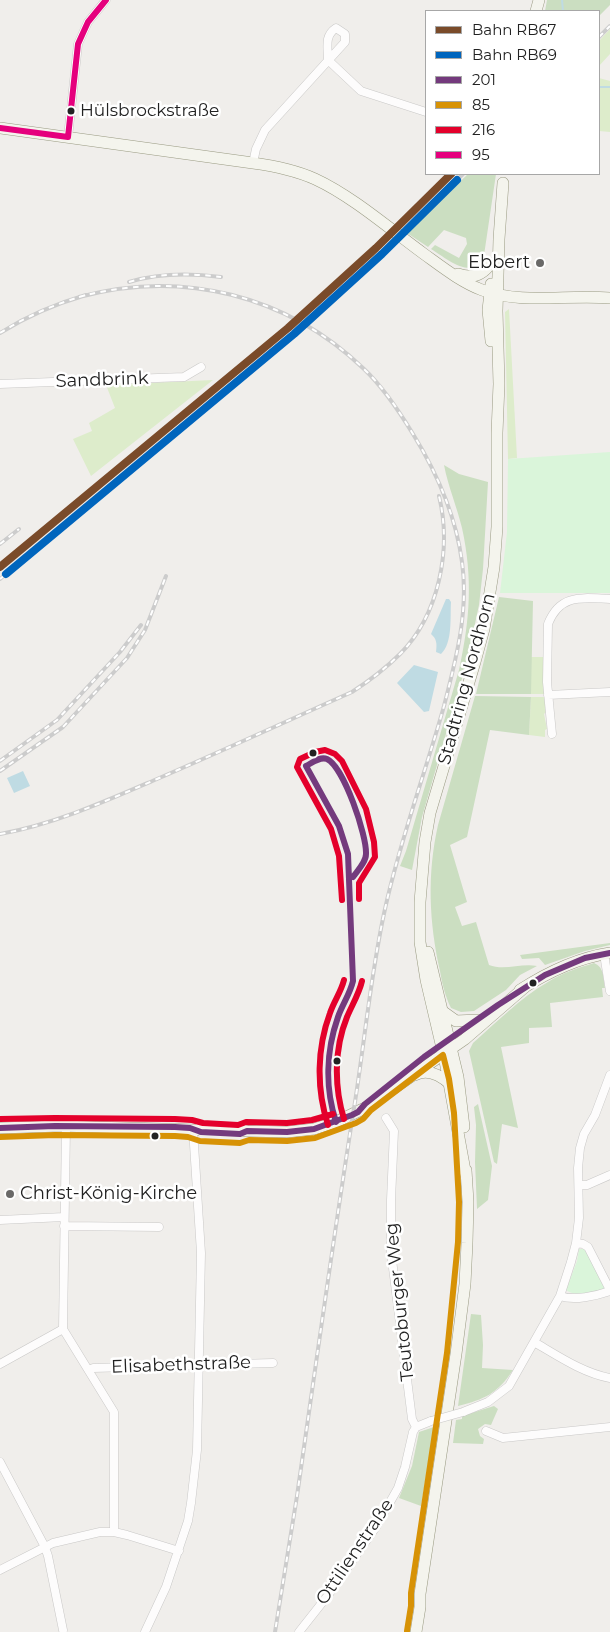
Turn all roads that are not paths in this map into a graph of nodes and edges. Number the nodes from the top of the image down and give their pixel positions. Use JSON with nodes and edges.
{"nodes":[{"id":1,"x":106,"y":0,"type":"edge"},
{"id":2,"x":425,"y":112,"type":"edge"},
{"id":3,"x":0,"y":128,"type":"edge"},
{"id":4,"x":68,"y":137,"type":"junction"},
{"id":5,"x":253,"y":163,"type":"junction"},
{"id":6,"x":503,"y":178,"type":"edge"},
{"id":7,"x":491,"y":263,"type":"junction"},
{"id":8,"x":444,"y":268,"type":"junction"},
{"id":9,"x":494,"y":293,"type":"junction"},
{"id":10,"x":610,"y":298,"type":"edge"},
{"id":11,"x":201,"y":367,"type":"dead end"},
{"id":12,"x":0,"y":384,"type":"edge"},
{"id":13,"x":610,"y":599,"type":"edge"},
{"id":14,"x":610,"y":692,"type":"edge"},
{"id":15,"x":548,"y":695,"type":"junction"},
{"id":16,"x":552,"y":734,"type":"dead end"},
{"id":17,"x":420,"y":924,"type":"junction"},
{"id":18,"x":607,"y":954,"type":"edge"},
{"id":19,"x":525,"y":987,"type":"junction"},
{"id":20,"x":610,"y":991,"type":"edge"},
{"id":21,"x":442,"y":1011,"type":"junction"},
{"id":22,"x":478,"y":1020,"type":"junction"},
{"id":23,"x":446,"y":1047,"type":"junction"},
{"id":24,"x":610,"y":1075,"type":"edge"},
{"id":25,"x":409,"y":1078,"type":"junction"},
{"id":26,"x":450,"y":1084,"type":"junction"},
{"id":27,"x":358,"y":1112,"type":"junction"},
{"id":28,"x":386,"y":1118,"type":"dead end"},
{"id":29,"x":66,"y":1126,"type":"junction"},
{"id":30,"x":0,"y":1128,"type":"edge"},
{"id":31,"x":194,"y":1130,"type":"junction"},
{"id":32,"x":610,"y":1175,"type":"edge"},
{"id":33,"x":466,"y":1176,"type":"junction"},
{"id":34,"x":579,"y":1185,"type":"junction"},
{"id":35,"x":64,"y":1217,"type":"junction"},
{"id":36,"x":0,"y":1220,"type":"edge"},
{"id":37,"x":64,"y":1226,"type":"junction"},
{"id":38,"x":159,"y":1227,"type":"dead end"},
{"id":39,"x":576,"y":1242,"type":"junction"},
{"id":40,"x":610,"y":1290,"type":"edge"},
{"id":41,"x":560,"y":1296,"type":"junction"},
{"id":42,"x":63,"y":1329,"type":"junction"},
{"id":43,"x":534,"y":1342,"type":"junction"},
{"id":44,"x":273,"y":1363,"type":"dead end"},
{"id":45,"x":0,"y":1364,"type":"edge"},
{"id":46,"x":199,"y":1364,"type":"junction"},
{"id":47,"x":89,"y":1370,"type":"junction"},
{"id":48,"x":610,"y":1378,"type":"edge"},
{"id":49,"x":416,"y":1427,"type":"junction"},
{"id":50,"x":610,"y":1427,"type":"edge"},
{"id":51,"x":486,"y":1431,"type":"dead end"},
{"id":52,"x":0,"y":1462,"type":"edge"},
{"id":53,"x":2,"y":1473,"type":"edge"},
{"id":54,"x":114,"y":1532,"type":"junction"},
{"id":55,"x":45,"y":1547,"type":"junction"},
{"id":56,"x":179,"y":1551,"type":"junction"},
{"id":57,"x":0,"y":1570,"type":"edge"},
{"id":58,"x":420,"y":1594,"type":"junction"},
{"id":59,"x":62,"y":1630,"type":"dead end"},
{"id":60,"x":145,"y":1632,"type":"edge"},
{"id":61,"x":299,"y":1632,"type":"edge"},
{"id":62,"x":410,"y":1632,"type":"edge"},
{"id":63,"x":416,"y":1632,"type":"edge"}],
"edges":[{"from":1,"to":4,"type":"street"},
{"from":2,"to":5,"type":"street"},
{"from":3,"to":4,"type":"main road"},
{"from":4,"to":5,"type":"main road"},
{"from":5,"to":8,"type":"main road"},
{"from":6,"to":7,"type":"main road","name":"Stadtring Nordhorn"},
{"from":6,"to":9,"type":"main road","name":"Stadtring Nordhorn"},
{"from":7,"to":8,"type":"main road"},
{"from":7,"to":9,"type":"main road","name":"Stadtring Nordhorn"},
{"from":8,"to":9,"type":"main road"},
{"from":9,"to":10,"type":"main road"},
{"from":9,"to":17,"type":"main road","name":"Stadtring Nordhorn"},
{"from":11,"to":12,"type":"street","name":"Sandbrink"},
{"from":13,"to":15,"type":"street"},
{"from":14,"to":15,"type":"street"},
{"from":15,"to":16,"type":"street"},
{"from":17,"to":21,"type":"main road","name":"Stadtring Nordhorn"},
{"from":17,"to":23,"type":"main road","name":"Stadtring Nordhorn"},
{"from":18,"to":19,"type":"main road"},
{"from":18,"to":20,"type":"street"},
{"from":19,"to":22,"type":"main road"},
{"from":19,"to":23,"type":"main road"},
{"from":21,"to":22,"type":"main road"},
{"from":21,"to":23,"type":"main road","name":"Stadtring Nordhorn"},
{"from":22,"to":23,"type":"main road"},
{"from":23,"to":25,"type":"main road"},
{"from":23,"to":26,"type":"main road"},
{"from":23,"to":27,"type":"main road"},
{"from":23,"to":33,"type":"main road"},
{"from":24,"to":34,"type":"street"},
{"from":25,"to":26,"type":"main road"},
{"from":25,"to":27,"type":"main road"},
{"from":26,"to":33,"type":"main road"},
{"from":27,"to":31,"type":"main road"},
{"from":28,"to":49,"type":"street","name":"Teutoburger Weg"},
{"from":29,"to":30,"type":"main road"},
{"from":29,"to":31,"type":"main road"},
{"from":29,"to":35,"type":"street"},
{"from":31,"to":46,"type":"street"},
{"from":32,"to":34,"type":"street"},
{"from":33,"to":58,"type":"main road"},
{"from":34,"to":39,"type":"street"},
{"from":35,"to":36,"type":"street"},
{"from":35,"to":37,"type":"street"},
{"from":37,"to":38,"type":"street"},
{"from":37,"to":42,"type":"street"},
{"from":39,"to":40,"type":"street"},
{"from":39,"to":41,"type":"street"},
{"from":40,"to":41,"type":"street"},
{"from":41,"to":43,"type":"street"},
{"from":42,"to":45,"type":"street"},
{"from":42,"to":47,"type":"street"},
{"from":43,"to":48,"type":"street"},
{"from":43,"to":49,"type":"street","bridge":true},
{"from":44,"to":46,"type":"street","name":"Elisabethstraße"},
{"from":46,"to":47,"type":"street","name":"Elisabethstraße"},
{"from":46,"to":56,"type":"street"},
{"from":47,"to":54,"type":"street"},
{"from":49,"to":61,"type":"street","name":"Ottilienstraße"},
{"from":50,"to":51,"type":"street"},
{"from":52,"to":53,"type":"street"},
{"from":53,"to":55,"type":"street"},
{"from":54,"to":55,"type":"street"},
{"from":54,"to":56,"type":"street"},
{"from":55,"to":57,"type":"street"},
{"from":55,"to":59,"type":"street"},
{"from":56,"to":60,"type":"street"},
{"from":58,"to":62,"type":"main road"},
{"from":58,"to":63,"type":"main road"}]}
